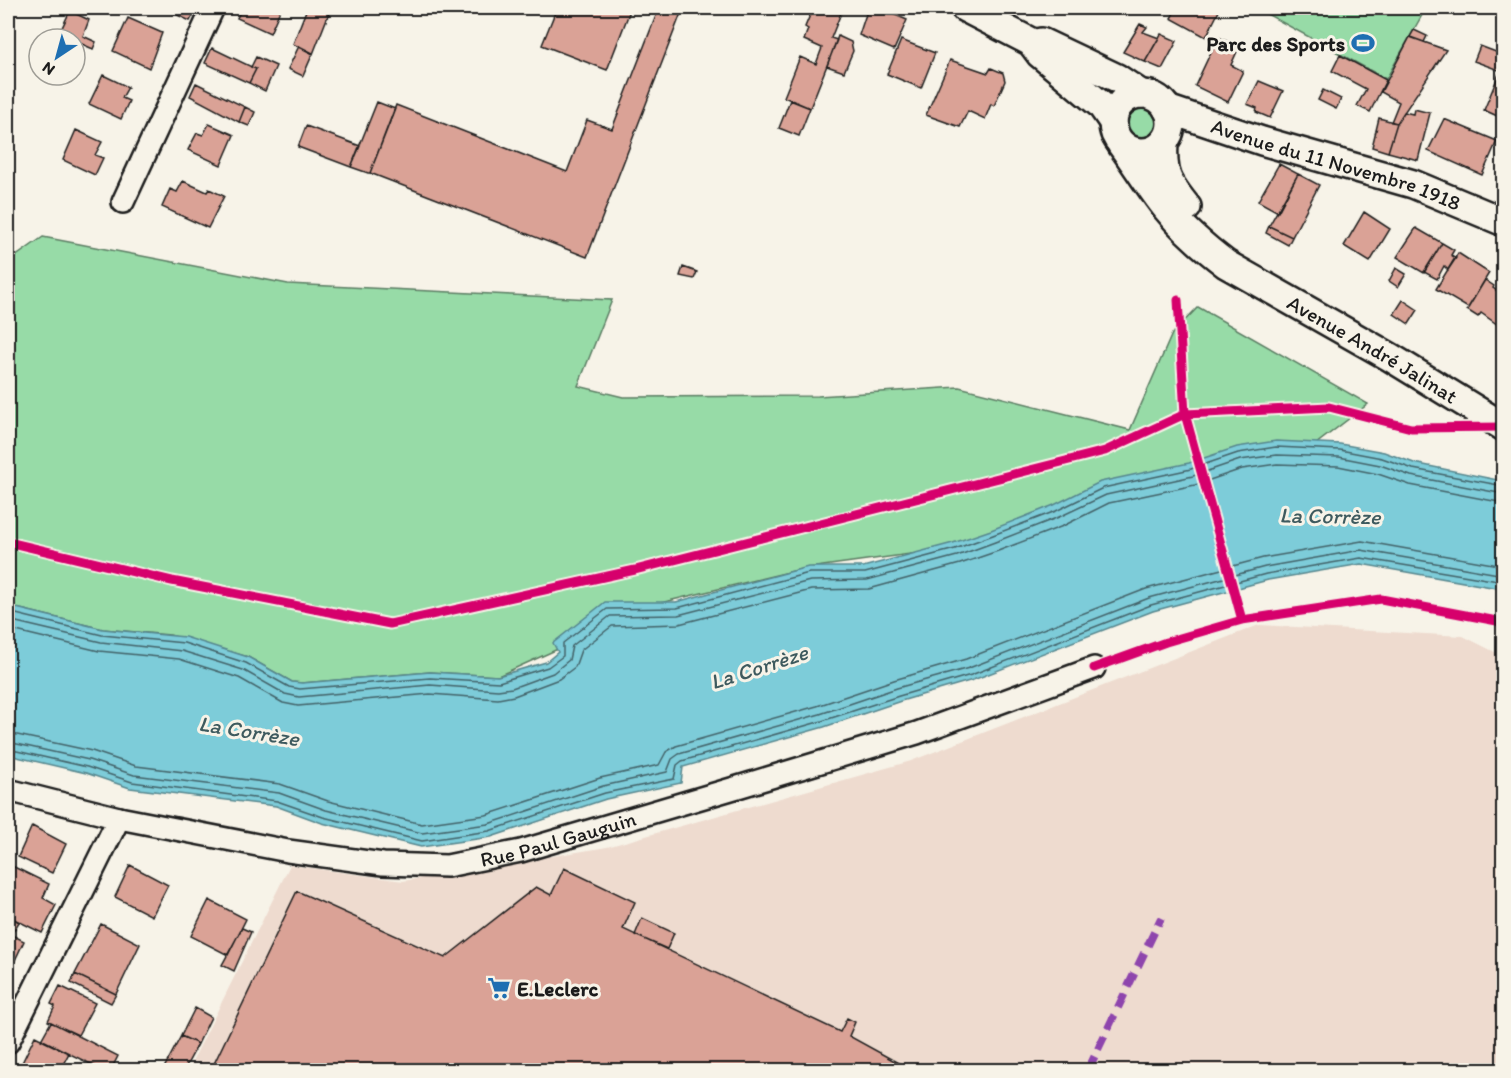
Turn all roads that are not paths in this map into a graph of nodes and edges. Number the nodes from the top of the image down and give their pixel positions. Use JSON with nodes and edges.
{"nodes":[{"id":1,"x":213,"y":8,"type":"edge"},
{"id":2,"x":965,"y":8,"type":"edge"},
{"id":3,"x":1031,"y":42,"type":"junction"},
{"id":4,"x":1141,"y":94,"type":"junction"},
{"id":5,"x":1167,"y":110,"type":"junction"},
{"id":6,"x":1117,"y":133,"type":"junction"},
{"id":7,"x":1164,"y":142,"type":"junction"},
{"id":8,"x":123,"y":202,"type":"dead end"},
{"id":9,"x":1503,"y":219,"type":"edge"},
{"id":10,"x":1242,"y":272,"type":"junction"},
{"id":11,"x":1503,"y":427,"type":"edge"},
{"id":12,"x":1094,"y":668,"type":"dead end"},
{"id":13,"x":8,"y":790,"type":"edge"},
{"id":14,"x":118,"y":818,"type":"junction"},
{"id":15,"x":8,"y":1042,"type":"edge"}],
"edges":[{"from":1,"to":8,"type":"street"},
{"from":2,"to":3,"type":"street"},
{"from":3,"to":4,"type":"street"},
{"from":3,"to":6,"type":"street","name":"Avenue André Jalinat"},
{"from":4,"to":5,"type":"street"},
{"from":4,"to":6,"type":"street"},
{"from":5,"to":7,"type":"street"},
{"from":5,"to":9,"type":"street","name":"Avenue du 11 Novembre 1918"},
{"from":6,"to":7,"type":"street"},
{"from":6,"to":10,"type":"street","name":"Avenue André Jalinat"},
{"from":7,"to":10,"type":"street","name":"Avenue André Jalinat"},
{"from":10,"to":11,"type":"street","name":"Avenue André Jalinat"},
{"from":12,"to":14,"type":"street","name":"Rue Paul Gauguin"},
{"from":13,"to":14,"type":"street","name":"Rue Paul Gauguin"},
{"from":14,"to":15,"type":"street"}]}
